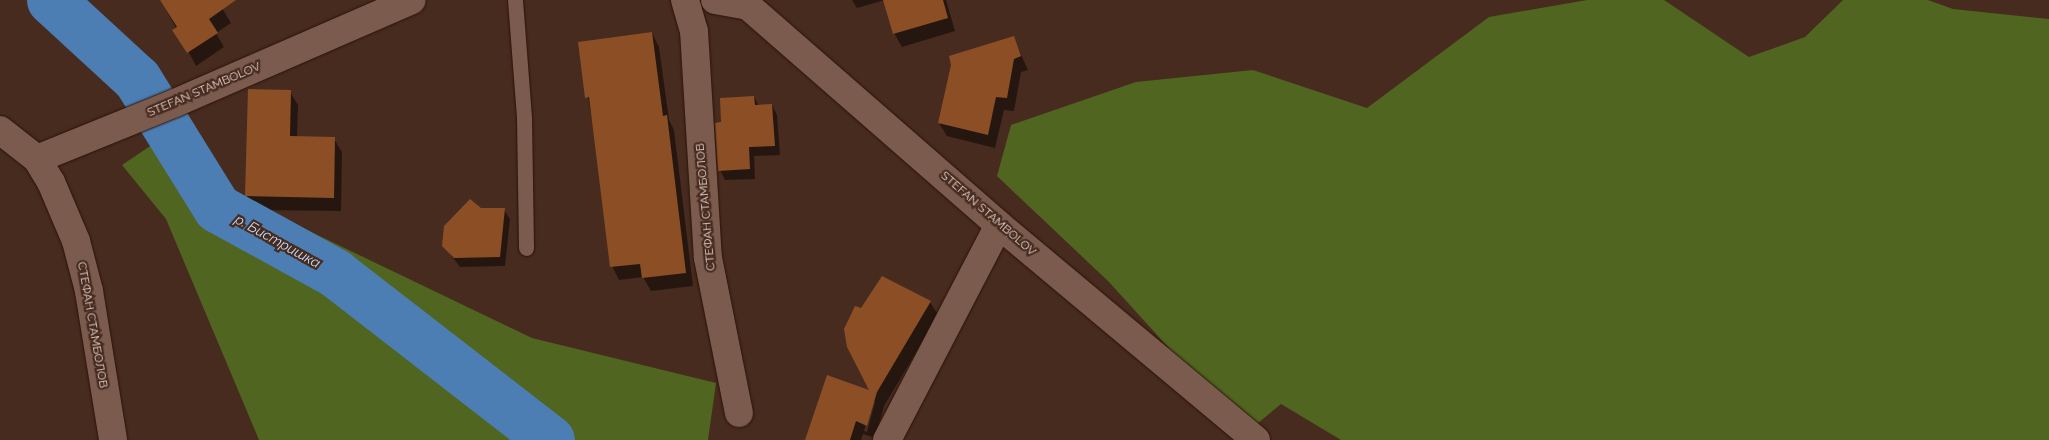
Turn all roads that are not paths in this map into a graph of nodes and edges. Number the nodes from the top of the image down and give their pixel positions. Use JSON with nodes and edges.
{"nodes":[{"id":1,"x":412,"y":0,"type":"edge"},
{"id":2,"x":515,"y":0,"type":"edge"},
{"id":3,"x":685,"y":0,"type":"edge"},
{"id":4,"x":715,"y":0,"type":"edge"},
{"id":5,"x":0,"y":130,"type":"edge"},
{"id":6,"x":37,"y":158,"type":"junction"},
{"id":7,"x":999,"y":225,"type":"junction"},
{"id":8,"x":526,"y":248,"type":"dead end"},
{"id":9,"x":739,"y":413,"type":"dead end"},
{"id":10,"x":112,"y":440,"type":"edge"},
{"id":11,"x":887,"y":440,"type":"edge"},
{"id":12,"x":1256,"y":440,"type":"edge"}],
"edges":[{"from":1,"to":6,"type":"street","name":"STEFAN STAMBOLOV"},
{"from":2,"to":8,"type":"lane"},
{"from":3,"to":9,"type":"street","name":"СТЕФАН СТАМБОЛОВ"},
{"from":4,"to":7,"type":"street","name":"STEFAN STAMBOLOV"},
{"from":5,"to":6,"type":"street"},
{"from":6,"to":10,"type":"street","name":"СТЕФАН СТАМБОЛОВ"},
{"from":7,"to":11,"type":"street"},
{"from":7,"to":12,"type":"street","name":"STEFAN STAMBOLOV"}]}
